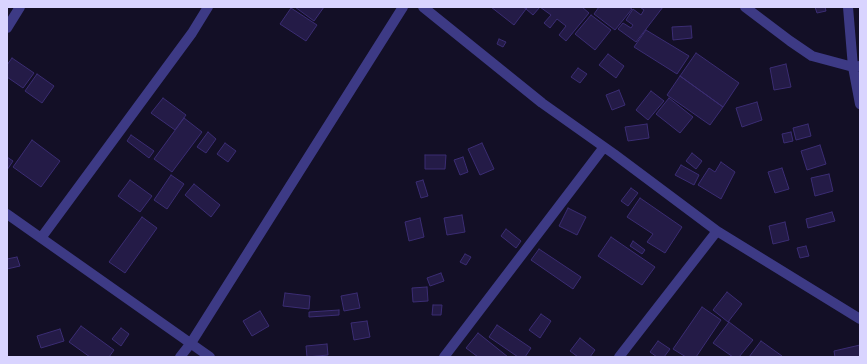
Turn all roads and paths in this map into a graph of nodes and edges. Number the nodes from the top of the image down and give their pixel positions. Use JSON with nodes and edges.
{"nodes":[{"id":1,"x":20,"y":7,"type":"edge"},
{"id":2,"x":208,"y":7,"type":"edge"},
{"id":3,"x":403,"y":7,"type":"edge"},
{"id":4,"x":423,"y":7,"type":"edge"},
{"id":5,"x":745,"y":7,"type":"edge"},
{"id":6,"x":848,"y":7,"type":"edge"},
{"id":7,"x":7,"y":28,"type":"edge"},
{"id":8,"x":857,"y":67,"type":"edge"},
{"id":9,"x":860,"y":104,"type":"edge"},
{"id":10,"x":604,"y":147,"type":"junction"},
{"id":11,"x":7,"y":214,"type":"edge"},
{"id":12,"x":717,"y":231,"type":"junction"},
{"id":13,"x":40,"y":238,"type":"junction"},
{"id":14,"x":860,"y":319,"type":"edge"},
{"id":15,"x":191,"y":343,"type":"junction"},
{"id":16,"x":180,"y":357,"type":"edge"},
{"id":17,"x":210,"y":357,"type":"edge"},
{"id":18,"x":444,"y":357,"type":"edge"},
{"id":19,"x":619,"y":357,"type":"edge"}],
"edges":[{"from":1,"to":7,"type":"street"},
{"from":2,"to":13,"type":"street"},
{"from":3,"to":15,"type":"street"},
{"from":4,"to":10,"type":"street"},
{"from":5,"to":8,"type":"street"},
{"from":6,"to":8,"type":"street"},
{"from":8,"to":9,"type":"street"},
{"from":10,"to":12,"type":"street"},
{"from":10,"to":18,"type":"street"},
{"from":11,"to":13,"type":"street"},
{"from":12,"to":14,"type":"street"},
{"from":12,"to":19,"type":"street"},
{"from":13,"to":15,"type":"street"},
{"from":15,"to":16,"type":"street"},
{"from":15,"to":17,"type":"street"}]}
